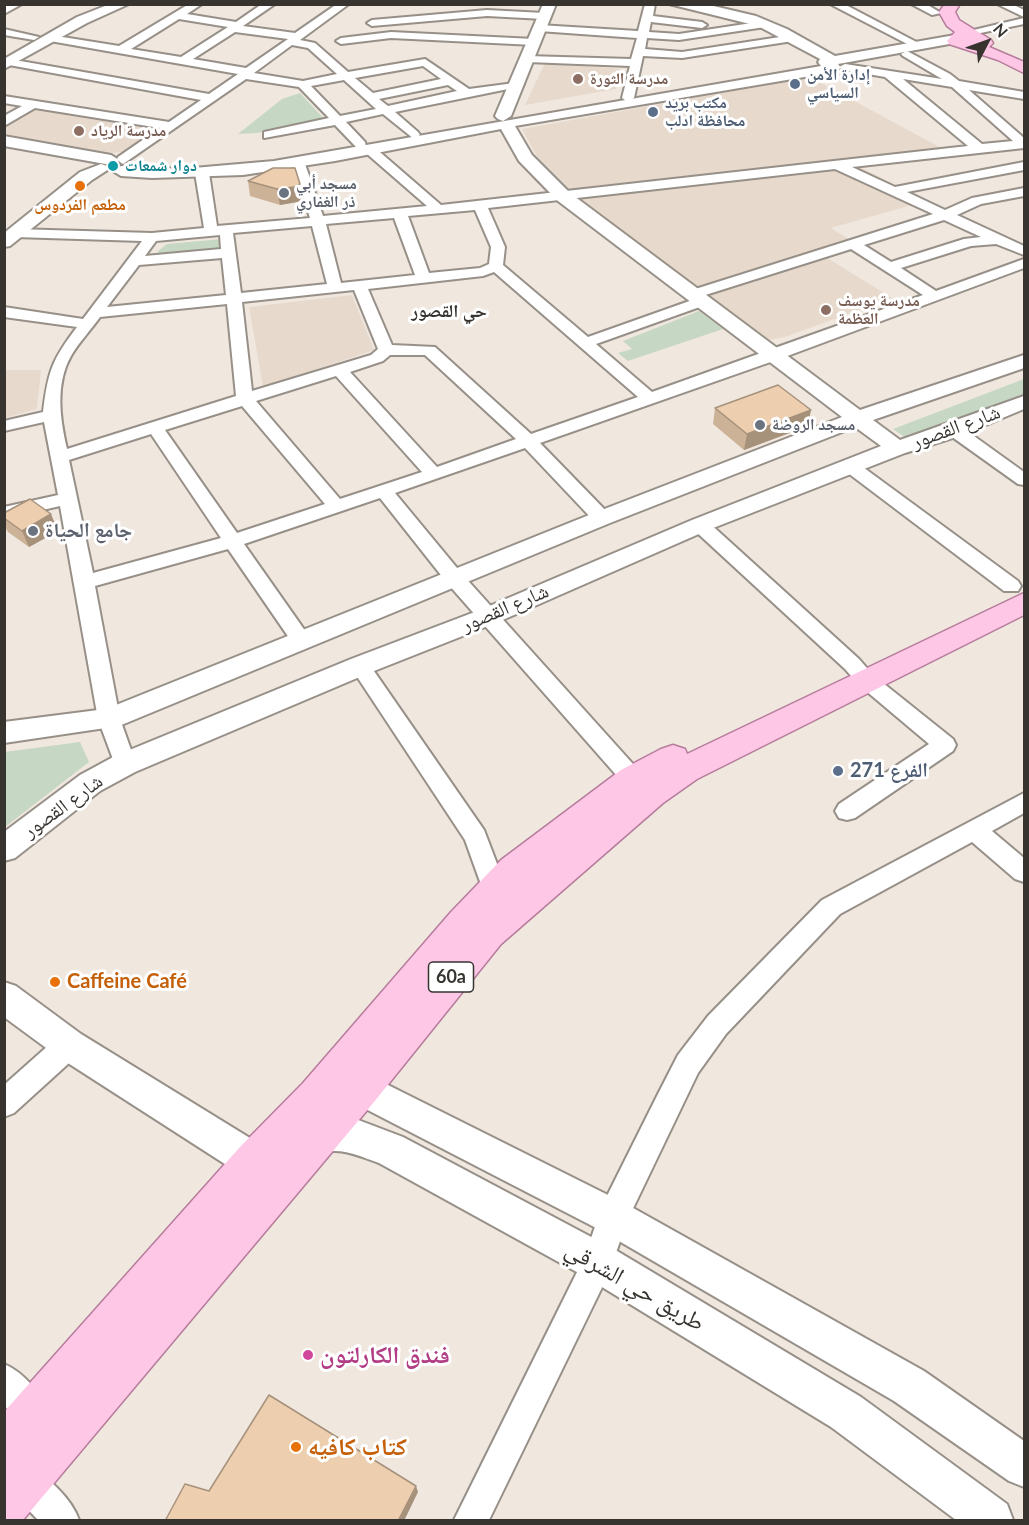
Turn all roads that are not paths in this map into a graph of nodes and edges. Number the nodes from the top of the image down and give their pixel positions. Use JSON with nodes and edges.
{"nodes":[{"id":1,"x":17,"y":4,"type":"edge"},
{"id":2,"x":102,"y":4,"type":"edge"},
{"id":3,"x":123,"y":4,"type":"edge"},
{"id":4,"x":197,"y":4,"type":"edge"},
{"id":5,"x":270,"y":4,"type":"edge"},
{"id":6,"x":344,"y":4,"type":"edge"},
{"id":7,"x":430,"y":4,"type":"edge"},
{"id":8,"x":469,"y":4,"type":"edge"},
{"id":9,"x":650,"y":4,"type":"edge"},
{"id":10,"x":675,"y":4,"type":"edge"},
{"id":11,"x":835,"y":4,"type":"edge"},
{"id":12,"x":916,"y":4,"type":"edge"},
{"id":13,"x":953,"y":4,"type":"edge"},
{"id":14,"x":1002,"y":4,"type":"edge"},
{"id":15,"x":716,"y":7,"type":"edge"},
{"id":16,"x":4,"y":11,"type":"edge"},
{"id":17,"x":382,"y":11,"type":"dead end"},
{"id":18,"x":1024,"y":14,"type":"edge"},
{"id":19,"x":940,"y":15,"type":"edge"},
{"id":20,"x":178,"y":16,"type":"junction"},
{"id":21,"x":459,"y":16,"type":"junction"},
{"id":22,"x":647,"y":18,"type":"junction"},
{"id":23,"x":411,"y":20,"type":"junction"},
{"id":24,"x":1024,"y":21,"type":"edge"},
{"id":25,"x":368,"y":23,"type":"junction"},
{"id":26,"x":542,"y":23,"type":"edge"},
{"id":27,"x":765,"y":24,"type":"junction"},
{"id":28,"x":235,"y":26,"type":"junction"},
{"id":29,"x":491,"y":27,"type":"junction"},
{"id":30,"x":722,"y":30,"type":"junction"},
{"id":31,"x":4,"y":32,"type":"edge"},
{"id":32,"x":643,"y":35,"type":"junction"},
{"id":33,"x":34,"y":37,"type":"junction"},
{"id":34,"x":50,"y":38,"type":"junction"},
{"id":35,"x":793,"y":38,"type":"junction"},
{"id":36,"x":295,"y":39,"type":"junction"},
{"id":37,"x":341,"y":42,"type":"junction"},
{"id":38,"x":954,"y":44,"type":"junction"},
{"id":39,"x":311,"y":45,"type":"junction"},
{"id":40,"x":121,"y":50,"type":"junction"},
{"id":41,"x":424,"y":50,"type":"junction"},
{"id":42,"x":147,"y":55,"type":"junction"},
{"id":43,"x":638,"y":58,"type":"junction"},
{"id":44,"x":527,"y":59,"type":"junction"},
{"id":45,"x":6,"y":60,"type":"edge"},
{"id":46,"x":183,"y":61,"type":"junction"},
{"id":47,"x":1024,"y":63,"type":"edge"},
{"id":48,"x":835,"y":64,"type":"junction"},
{"id":49,"x":1024,"y":68,"type":"edge"},
{"id":50,"x":247,"y":73,"type":"junction"},
{"id":51,"x":888,"y":74,"type":"junction"},
{"id":52,"x":346,"y":76,"type":"junction"},
{"id":53,"x":115,"y":81,"type":"junction"},
{"id":54,"x":450,"y":81,"type":"junction"},
{"id":55,"x":303,"y":84,"type":"junction"},
{"id":56,"x":518,"y":84,"type":"junction"},
{"id":57,"x":953,"y":84,"type":"junction"},
{"id":58,"x":467,"y":93,"type":"junction"},
{"id":59,"x":1009,"y":93,"type":"junction"},
{"id":60,"x":1024,"y":95,"type":"edge"},
{"id":61,"x":370,"y":97,"type":"junction"},
{"id":62,"x":212,"y":98,"type":"junction"},
{"id":63,"x":628,"y":98,"type":"junction"},
{"id":64,"x":4,"y":99,"type":"edge"},
{"id":65,"x":33,"y":104,"type":"junction"},
{"id":66,"x":1024,"y":105,"type":"edge"},
{"id":67,"x":76,"y":111,"type":"junction"},
{"id":68,"x":386,"y":111,"type":"junction"},
{"id":69,"x":506,"y":121,"type":"junction"},
{"id":70,"x":4,"y":122,"type":"edge"},
{"id":71,"x":337,"y":122,"type":"junction"},
{"id":72,"x":171,"y":126,"type":"junction"},
{"id":73,"x":268,"y":135,"type":"dead end"},
{"id":74,"x":414,"y":135,"type":"junction"},
{"id":75,"x":4,"y":141,"type":"edge"},
{"id":76,"x":1024,"y":143,"type":"edge"},
{"id":77,"x":4,"y":148,"type":"edge"},
{"id":78,"x":365,"y":148,"type":"junction"},
{"id":79,"x":980,"y":149,"type":"junction"},
{"id":80,"x":299,"y":164,"type":"junction"},
{"id":81,"x":114,"y":165,"type":"junction"},
{"id":82,"x":838,"y":166,"type":"junction"},
{"id":83,"x":1024,"y":166,"type":"edge"},
{"id":84,"x":202,"y":173,"type":"junction"},
{"id":85,"x":893,"y":191,"type":"junction"},
{"id":86,"x":1024,"y":192,"type":"edge"},
{"id":87,"x":564,"y":197,"type":"junction"},
{"id":88,"x":480,"y":206,"type":"junction"},
{"id":89,"x":439,"y":210,"type":"junction"},
{"id":90,"x":400,"y":214,"type":"junction"},
{"id":91,"x":945,"y":215,"type":"junction"},
{"id":92,"x":318,"y":222,"type":"junction"},
{"id":93,"x":219,"y":230,"type":"junction"},
{"id":94,"x":11,"y":233,"type":"edge"},
{"id":95,"x":1024,"y":234,"type":"edge"},
{"id":96,"x":78,"y":237,"type":"junction"},
{"id":97,"x":152,"y":237,"type":"junction"},
{"id":98,"x":1001,"y":239,"type":"junction"},
{"id":99,"x":853,"y":244,"type":"junction"},
{"id":100,"x":1024,"y":251,"type":"edge"},
{"id":101,"x":229,"y":253,"type":"junction"},
{"id":102,"x":135,"y":258,"type":"junction"},
{"id":103,"x":1024,"y":263,"type":"edge"},
{"id":104,"x":496,"y":266,"type":"junction"},
{"id":105,"x":889,"y":267,"type":"junction"},
{"id":106,"x":424,"y":279,"type":"junction"},
{"id":107,"x":359,"y":285,"type":"junction"},
{"id":108,"x":334,"y":288,"type":"junction"},
{"id":109,"x":934,"y":296,"type":"junction"},
{"id":110,"x":698,"y":297,"type":"junction"},
{"id":111,"x":235,"y":298,"type":"junction"},
{"id":112,"x":4,"y":312,"type":"edge"},
{"id":113,"x":90,"y":319,"type":"junction"},
{"id":114,"x":585,"y":343,"type":"junction"},
{"id":115,"x":386,"y":350,"type":"junction"},
{"id":116,"x":776,"y":355,"type":"junction"},
{"id":117,"x":1024,"y":361,"type":"edge"},
{"id":118,"x":340,"y":370,"type":"junction"},
{"id":119,"x":648,"y":397,"type":"junction"},
{"id":120,"x":245,"y":399,"type":"junction"},
{"id":121,"x":1024,"y":402,"type":"edge"},
{"id":122,"x":51,"y":415,"type":"junction"},
{"id":123,"x":858,"y":418,"type":"junction"},
{"id":124,"x":4,"y":426,"type":"edge"},
{"id":125,"x":155,"y":428,"type":"junction"},
{"id":126,"x":954,"y":430,"type":"junction"},
{"id":127,"x":527,"y":440,"type":"junction"},
{"id":128,"x":897,"y":448,"type":"junction"},
{"id":129,"x":59,"y":458,"type":"junction"},
{"id":130,"x":850,"y":466,"type":"junction"},
{"id":131,"x":433,"y":473,"type":"junction"},
{"id":132,"x":1024,"y":480,"type":"edge"},
{"id":133,"x":384,"y":491,"type":"junction"},
{"id":134,"x":68,"y":498,"type":"junction"},
{"id":135,"x":335,"y":505,"type":"junction"},
{"id":136,"x":4,"y":513,"type":"edge"},
{"id":137,"x":602,"y":518,"type":"junction"},
{"id":138,"x":700,"y":525,"type":"junction"},
{"id":139,"x":233,"y":541,"type":"junction"},
{"id":140,"x":455,"y":579,"type":"junction"},
{"id":141,"x":86,"y":582,"type":"junction"},
{"id":142,"x":1020,"y":590,"type":"edge"},
{"id":143,"x":489,"y":616,"type":"junction"},
{"id":144,"x":301,"y":640,"type":"junction"},
{"id":145,"x":360,"y":666,"type":"junction"},
{"id":146,"x":859,"y":672,"type":"junction"},
{"id":147,"x":109,"y":719,"type":"junction"},
{"id":148,"x":4,"y":733,"type":"edge"},
{"id":149,"x":124,"y":764,"type":"junction"},
{"id":150,"x":633,"y":779,"type":"junction"},
{"id":151,"x":1024,"y":802,"type":"edge"},
{"id":152,"x":847,"y":811,"type":"dead end"},
{"id":153,"x":976,"y":831,"type":"junction"},
{"id":154,"x":4,"y":849,"type":"edge"},
{"id":155,"x":1024,"y":872,"type":"edge"},
{"id":156,"x":495,"y":890,"type":"junction"},
{"id":157,"x":488,"y":933,"type":"junction"},
{"id":158,"x":4,"y":997,"type":"edge"},
{"id":159,"x":69,"y":1045,"type":"junction"},
{"id":160,"x":360,"y":1088,"type":"junction"},
{"id":161,"x":4,"y":1104,"type":"edge"},
{"id":162,"x":320,"y":1114,"type":"junction"},
{"id":163,"x":255,"y":1162,"type":"junction"},
{"id":164,"x":613,"y":1217,"type":"junction"},
{"id":165,"x":598,"y":1262,"type":"junction"},
{"id":166,"x":4,"y":1380,"type":"edge"},
{"id":167,"x":36,"y":1417,"type":"junction"},
{"id":168,"x":4,"y":1450,"type":"edge"},
{"id":169,"x":1024,"y":1466,"type":"edge"},
{"id":170,"x":15,"y":1493,"type":"edge"},
{"id":171,"x":984,"y":1518,"type":"edge"},
{"id":172,"x":473,"y":1519,"type":"edge"},
{"id":173,"x":62,"y":1521,"type":"edge"}],
"edges":[{"from":1,"to":16,"type":"street"},
{"from":2,"to":33,"type":"street"},
{"from":3,"to":34,"type":"street"},
{"from":4,"to":20,"type":"street"},
{"from":5,"to":28,"type":"street"},
{"from":6,"to":36,"type":"street"},
{"from":7,"to":23,"type":"street"},
{"from":8,"to":21,"type":"street"},
{"from":9,"to":22,"type":"street"},
{"from":10,"to":15,"type":"street"},
{"from":11,"to":38,"type":"street"},
{"from":12,"to":19,"type":"street"},
{"from":13,"to":38,"type":"main road"},
{"from":14,"to":18,"type":"street"},
{"from":15,"to":27,"type":"street"},
{"from":17,"to":25,"type":"street"},
{"from":19,"to":38,"type":"main road"},
{"from":20,"to":28,"type":"street"},
{"from":20,"to":40,"type":"street"},
{"from":21,"to":23,"type":"street"},
{"from":21,"to":29,"type":"street"},
{"from":22,"to":30,"type":"street"},
{"from":22,"to":32,"type":"street"},
{"from":23,"to":25,"type":"street"},
{"from":24,"to":38,"type":"street"},
{"from":25,"to":37,"type":"street"},
{"from":26,"to":29,"type":"street"},
{"from":26,"to":29,"type":"street"},
{"from":26,"to":32,"type":"street"},
{"from":26,"to":44,"type":"street"},
{"from":27,"to":30,"type":"street"},
{"from":27,"to":35,"type":"street"},
{"from":28,"to":36,"type":"street"},
{"from":28,"to":46,"type":"street"},
{"from":29,"to":41,"type":"street"},
{"from":30,"to":32,"type":"street"},
{"from":31,"to":33,"type":"street"},
{"from":32,"to":43,"type":"street"},
{"from":33,"to":45,"type":"street"},
{"from":34,"to":40,"type":"street"},
{"from":34,"to":45,"type":"street"},
{"from":35,"to":43,"type":"street"},
{"from":35,"to":48,"type":"street"},
{"from":36,"to":39,"type":"street"},
{"from":36,"to":50,"type":"street"},
{"from":37,"to":39,"type":"street"},
{"from":37,"to":41,"type":"street"},
{"from":38,"to":47,"type":"main road"},
{"from":38,"to":48,"type":"street"},
{"from":38,"to":49,"type":"main road"},
{"from":38,"to":57,"type":"street"},
{"from":39,"to":52,"type":"street"},
{"from":40,"to":42,"type":"street"},
{"from":41,"to":52,"type":"street"},
{"from":41,"to":54,"type":"street"},
{"from":42,"to":46,"type":"street"},
{"from":42,"to":53,"type":"street"},
{"from":43,"to":44,"type":"street"},
{"from":43,"to":63,"type":"street"},
{"from":44,"to":56,"type":"street"},
{"from":45,"to":53,"type":"street"},
{"from":46,"to":50,"type":"street"},
{"from":48,"to":51,"type":"street"},
{"from":48,"to":63,"type":"street"},
{"from":48,"to":69,"type":"street"},
{"from":50,"to":55,"type":"street"},
{"from":50,"to":62,"type":"street"},
{"from":51,"to":57,"type":"street"},
{"from":51,"to":79,"type":"street"},
{"from":52,"to":55,"type":"street"},
{"from":52,"to":61,"type":"street"},
{"from":53,"to":62,"type":"street"},
{"from":53,"to":67,"type":"street"},
{"from":54,"to":58,"type":"street"},
{"from":54,"to":61,"type":"street"},
{"from":55,"to":71,"type":"street"},
{"from":56,"to":58,"type":"street"},
{"from":56,"to":69,"type":"street"},
{"from":57,"to":59,"type":"street"},
{"from":57,"to":76,"type":"street"},
{"from":58,"to":68,"type":"street"},
{"from":59,"to":60,"type":"street"},
{"from":59,"to":66,"type":"street"},
{"from":61,"to":68,"type":"street"},
{"from":62,"to":72,"type":"street"},
{"from":63,"to":69,"type":"street"},
{"from":64,"to":65,"type":"street"},
{"from":65,"to":67,"type":"street"},
{"from":65,"to":70,"type":"street"},
{"from":67,"to":72,"type":"street"},
{"from":68,"to":71,"type":"street"},
{"from":68,"to":74,"type":"street"},
{"from":69,"to":74,"type":"street"},
{"from":69,"to":78,"type":"street"},
{"from":69,"to":87,"type":"street"},
{"from":71,"to":73,"type":"street"},
{"from":71,"to":78,"type":"street"},
{"from":72,"to":81,"type":"street"},
{"from":74,"to":78,"type":"street"},
{"from":75,"to":81,"type":"street"},
{"from":76,"to":79,"type":"street"},
{"from":77,"to":81,"type":"street"},
{"from":78,"to":80,"type":"street"},
{"from":78,"to":81,"type":"street"},
{"from":78,"to":89,"type":"street"},
{"from":79,"to":82,"type":"street"},
{"from":80,"to":84,"type":"street"},
{"from":80,"to":92,"type":"street"},
{"from":81,"to":84,"type":"street"},
{"from":81,"to":94,"type":"street"},
{"from":82,"to":85,"type":"street"},
{"from":82,"to":87,"type":"street"},
{"from":83,"to":85,"type":"street"},
{"from":84,"to":93,"type":"street"},
{"from":85,"to":91,"type":"street"},
{"from":86,"to":91,"type":"street"},
{"from":87,"to":88,"type":"street"},
{"from":87,"to":110,"type":"street"},
{"from":88,"to":89,"type":"street"},
{"from":88,"to":104,"type":"street"},
{"from":89,"to":90,"type":"street"},
{"from":90,"to":92,"type":"street"},
{"from":90,"to":106,"type":"street"},
{"from":91,"to":98,"type":"street"},
{"from":91,"to":99,"type":"street"},
{"from":92,"to":93,"type":"street"},
{"from":92,"to":108,"type":"street"},
{"from":93,"to":97,"type":"street"},
{"from":93,"to":101,"type":"street"},
{"from":94,"to":96,"type":"street"},
{"from":95,"to":98,"type":"street"},
{"from":96,"to":97,"type":"street"},
{"from":96,"to":102,"type":"street"},
{"from":97,"to":102,"type":"street"},
{"from":98,"to":100,"type":"street"},
{"from":98,"to":105,"type":"street"},
{"from":99,"to":105,"type":"street"},
{"from":99,"to":110,"type":"street"},
{"from":101,"to":102,"type":"street"},
{"from":101,"to":111,"type":"street"},
{"from":102,"to":113,"type":"street"},
{"from":103,"to":109,"type":"street"},
{"from":104,"to":106,"type":"street"},
{"from":104,"to":114,"type":"street"},
{"from":105,"to":109,"type":"street"},
{"from":106,"to":107,"type":"street"},
{"from":107,"to":108,"type":"street"},
{"from":107,"to":115,"type":"street"},
{"from":108,"to":111,"type":"street"},
{"from":109,"to":116,"type":"street"},
{"from":110,"to":114,"type":"street"},
{"from":110,"to":116,"type":"street"},
{"from":111,"to":113,"type":"street"},
{"from":111,"to":120,"type":"street"},
{"from":112,"to":113,"type":"street"},
{"from":113,"to":122,"type":"street"},
{"from":114,"to":119,"type":"street"},
{"from":115,"to":118,"type":"street"},
{"from":115,"to":127,"type":"street"},
{"from":116,"to":119,"type":"street"},
{"from":116,"to":123,"type":"street"},
{"from":117,"to":123,"type":"street","name":"شارع القصور"},
{"from":118,"to":120,"type":"street"},
{"from":118,"to":131,"type":"street"},
{"from":119,"to":127,"type":"street"},
{"from":120,"to":125,"type":"street"},
{"from":120,"to":135,"type":"street"},
{"from":121,"to":126,"type":"street","name":"شارع القصور"},
{"from":122,"to":124,"type":"street"},
{"from":122,"to":129,"type":"street"},
{"from":123,"to":128,"type":"street"},
{"from":123,"to":137,"type":"street","name":"شارع القصور"},
{"from":125,"to":129,"type":"street"},
{"from":125,"to":139,"type":"street"},
{"from":126,"to":128,"type":"street","name":"شارع القصور"},
{"from":126,"to":132,"type":"street"},
{"from":127,"to":131,"type":"street"},
{"from":127,"to":137,"type":"street"},
{"from":128,"to":130,"type":"street","name":"شارع القصور"},
{"from":129,"to":134,"type":"street"},
{"from":130,"to":138,"type":"street","name":"شارع القصور"},
{"from":130,"to":142,"type":"street"},
{"from":131,"to":133,"type":"street"},
{"from":133,"to":135,"type":"street"},
{"from":133,"to":140,"type":"street"},
{"from":134,"to":136,"type":"street"},
{"from":134,"to":141,"type":"street"},
{"from":135,"to":139,"type":"street"},
{"from":137,"to":140,"type":"street","name":"شارع القصور"},
{"from":138,"to":143,"type":"street","name":"شارع القصور"},
{"from":138,"to":146,"type":"street"},
{"from":139,"to":141,"type":"street"},
{"from":139,"to":144,"type":"street"},
{"from":140,"to":143,"type":"street"},
{"from":140,"to":144,"type":"street","name":"شارع القصور"},
{"from":141,"to":147,"type":"street"},
{"from":142,"to":146,"type":"main road","number":"60a"},
{"from":143,"to":145,"type":"street","name":"شارع القصور"},
{"from":143,"to":150,"type":"street"},
{"from":144,"to":147,"type":"street","name":"شارع القصور"},
{"from":145,"to":149,"type":"street","name":"شارع القصور"},
{"from":145,"to":156,"type":"street"},
{"from":146,"to":150,"type":"main road","number":"60a"},
{"from":146,"to":152,"type":"street"},
{"from":146,"to":157,"type":"main road","number":"60a"},
{"from":147,"to":148,"type":"street","name":"شارع القصور"},
{"from":147,"to":149,"type":"street"},
{"from":149,"to":154,"type":"street","name":"شارع القصور"},
{"from":150,"to":156,"type":"main road","number":"60a"},
{"from":151,"to":153,"type":"street"},
{"from":153,"to":155,"type":"street"},
{"from":153,"to":164,"type":"street"},
{"from":156,"to":157,"type":"street"},
{"from":156,"to":162,"type":"main road","number":"60a"},
{"from":157,"to":160,"type":"main road","number":"60a"},
{"from":158,"to":159,"type":"street"},
{"from":159,"to":161,"type":"street"},
{"from":159,"to":163,"type":"street"},
{"from":160,"to":162,"type":"main road","number":"60a"},
{"from":160,"to":164,"type":"street"},
{"from":162,"to":163,"type":"street"},
{"from":162,"to":165,"type":"street","name":"طريق حي الشرقي"},
{"from":162,"to":170,"type":"main road","number":"60a"},
{"from":163,"to":167,"type":"main road"},
{"from":164,"to":165,"type":"street"},
{"from":164,"to":169,"type":"street"},
{"from":165,"to":171,"type":"street","name":"طريق حي الشرقي"},
{"from":165,"to":172,"type":"street"},
{"from":166,"to":167,"type":"street"},
{"from":167,"to":168,"type":"main road"},
{"from":170,"to":173,"type":"street"}]}
